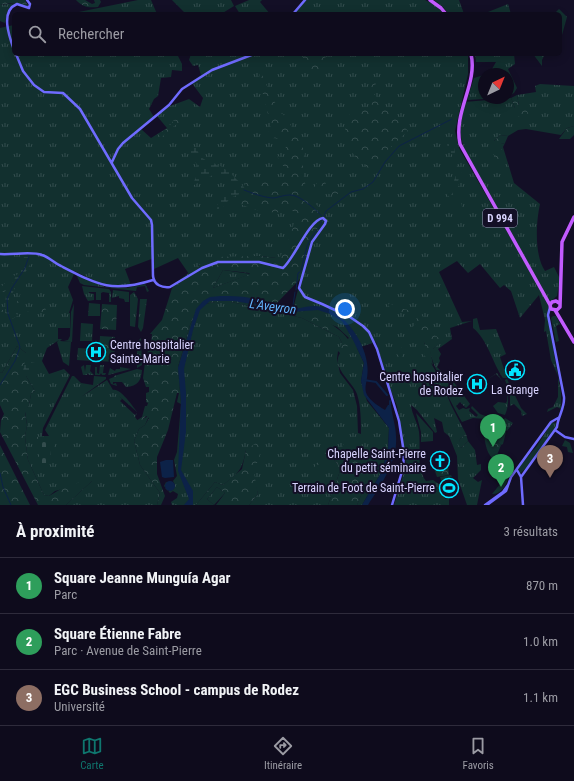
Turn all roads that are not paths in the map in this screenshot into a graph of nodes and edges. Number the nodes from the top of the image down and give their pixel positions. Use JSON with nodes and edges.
{"nodes":[{"id":1,"x":27,"y":0,"type":"edge"},
{"id":2,"x":306,"y":0,"type":"edge"},
{"id":3,"x":430,"y":0,"type":"edge"},
{"id":4,"x":295,"y":12,"type":"edge"},
{"id":5,"x":445,"y":12,"type":"edge"},
{"id":6,"x":12,"y":44,"type":"edge"},
{"id":7,"x":17,"y":56,"type":"edge"},
{"id":8,"x":249,"y":56,"type":"edge"},
{"id":9,"x":471,"y":56,"type":"edge"},
{"id":10,"x":112,"y":162,"type":"junction"},
{"id":11,"x":574,"y":217,"type":"edge"},
{"id":12,"x":0,"y":254,"type":"edge"},
{"id":13,"x":562,"y":277,"type":"junction"},
{"id":14,"x":153,"y":280,"type":"junction"},
{"id":15,"x":546,"y":298,"type":"junction"},
{"id":16,"x":554,"y":301,"type":"junction"},
{"id":17,"x":559,"y":303,"type":"junction"},
{"id":18,"x":552,"y":308,"type":"junction"},
{"id":19,"x":559,"y":308,"type":"junction"},
{"id":20,"x":566,"y":331,"type":"junction"},
{"id":21,"x":574,"y":342,"type":"edge"},
{"id":22,"x":559,"y":418,"type":"junction"},
{"id":23,"x":554,"y":421,"type":"junction"},
{"id":24,"x":557,"y":423,"type":"junction"},
{"id":25,"x":555,"y":430,"type":"junction"},
{"id":26,"x":574,"y":439,"type":"edge"},
{"id":27,"x":520,"y":473,"type":"junction"},
{"id":28,"x":392,"y":505,"type":"edge"},
{"id":29,"x":486,"y":505,"type":"edge"},
{"id":30,"x":522,"y":505,"type":"edge"}],
"edges":[{"from":1,"to":6,"type":"street"},
{"from":2,"to":4,"type":"street"},
{"from":3,"to":5,"type":"main road"},
{"from":7,"to":10,"type":"street"},
{"from":8,"to":10,"type":"street"},
{"from":9,"to":15,"type":"main road","number":"D 994"},
{"from":10,"to":14,"type":"street"},
{"from":11,"to":13,"type":"main road"},
{"from":12,"to":14,"type":"street"},
{"from":13,"to":16,"type":"main road"},
{"from":13,"to":17,"type":"main road"},
{"from":14,"to":28,"type":"street"},
{"from":15,"to":16,"type":"main road"},
{"from":15,"to":18,"type":"main road","number":"D 994"},
{"from":16,"to":17,"type":"main road"},
{"from":16,"to":18,"type":"main road"},
{"from":17,"to":19,"type":"main road"},
{"from":18,"to":19,"type":"main road"},
{"from":18,"to":20,"type":"main road"},
{"from":18,"to":22,"type":"street"},
{"from":19,"to":20,"type":"main road"},
{"from":20,"to":21,"type":"main road"},
{"from":22,"to":23,"type":"street"},
{"from":22,"to":24,"type":"street"},
{"from":23,"to":24,"type":"street"},
{"from":23,"to":27,"type":"street"},
{"from":24,"to":25,"type":"street"},
{"from":25,"to":26,"type":"street"},
{"from":25,"to":27,"type":"street"},
{"from":27,"to":29,"type":"street"},
{"from":27,"to":30,"type":"street"}]}
